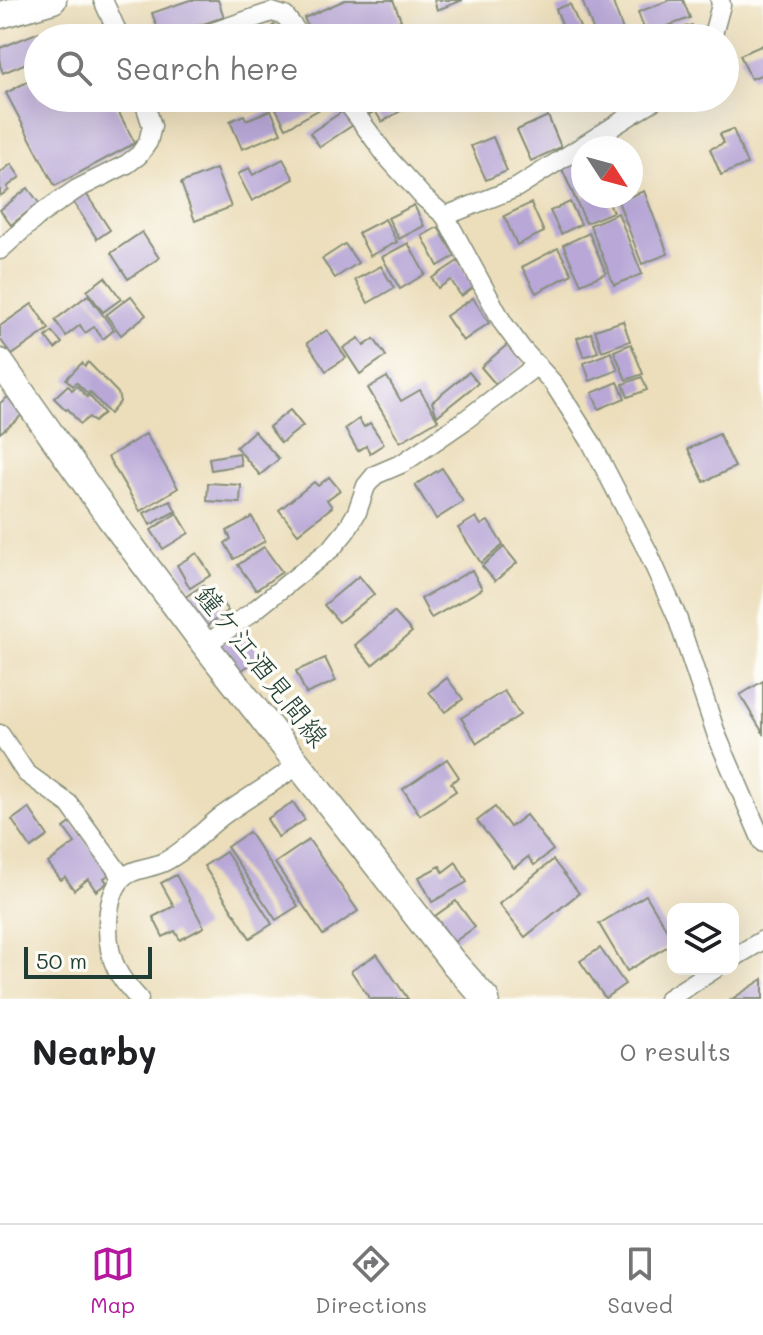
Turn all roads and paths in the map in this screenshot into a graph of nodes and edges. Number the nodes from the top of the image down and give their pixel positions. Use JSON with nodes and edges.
{"nodes":[{"id":1,"x":53,"y":0,"type":"edge"},
{"id":2,"x":103,"y":0,"type":"edge"},
{"id":3,"x":725,"y":2,"type":"edge"},
{"id":4,"x":0,"y":15,"type":"edge"},
{"id":5,"x":114,"y":24,"type":"edge"},
{"id":6,"x":236,"y":24,"type":"edge"},
{"id":7,"x":291,"y":24,"type":"edge"},
{"id":8,"x":717,"y":24,"type":"edge"},
{"id":9,"x":148,"y":112,"type":"edge"},
{"id":10,"x":354,"y":112,"type":"edge"},
{"id":11,"x":636,"y":112,"type":"edge"},
{"id":12,"x":445,"y":216,"type":"junction"},
{"id":13,"x":0,"y":250,"type":"edge"},
{"id":14,"x":0,"y":362,"type":"edge"},
{"id":15,"x":537,"y":365,"type":"junction"},
{"id":16,"x":205,"y":645,"type":"junction"},
{"id":17,"x":0,"y":734,"type":"edge"},
{"id":18,"x":298,"y":765,"type":"junction"},
{"id":19,"x":763,"y":843,"type":"edge"},
{"id":20,"x":122,"y":877,"type":"junction"},
{"id":21,"x":763,"y":940,"type":"edge"},
{"id":22,"x":739,"y":954,"type":"edge"},
{"id":23,"x":706,"y":975,"type":"edge"},
{"id":24,"x":126,"y":994,"type":"edge"},
{"id":25,"x":486,"y":999,"type":"edge"},
{"id":26,"x":668,"y":999,"type":"edge"}],
"edges":[{"from":1,"to":4,"type":"main road"},
{"from":2,"to":5,"type":"street"},
{"from":3,"to":8,"type":"street"},
{"from":6,"to":7,"type":"street"},
{"from":9,"to":13,"type":"street"},
{"from":10,"to":12,"type":"street"},
{"from":11,"to":12,"type":"street"},
{"from":12,"to":15,"type":"street"},
{"from":14,"to":16,"type":"main road","name":"鐘ケ江酒見間線"},
{"from":15,"to":16,"type":"street"},
{"from":15,"to":19,"type":"street"},
{"from":16,"to":18,"type":"main road","name":"鐘ケ江酒見間線"},
{"from":17,"to":20,"type":"street"},
{"from":18,"to":20,"type":"street"},
{"from":18,"to":25,"type":"main road","name":"鐘ケ江酒見間線"},
{"from":20,"to":24,"type":"street"},
{"from":21,"to":22,"type":"street"},
{"from":23,"to":26,"type":"street"}]}
